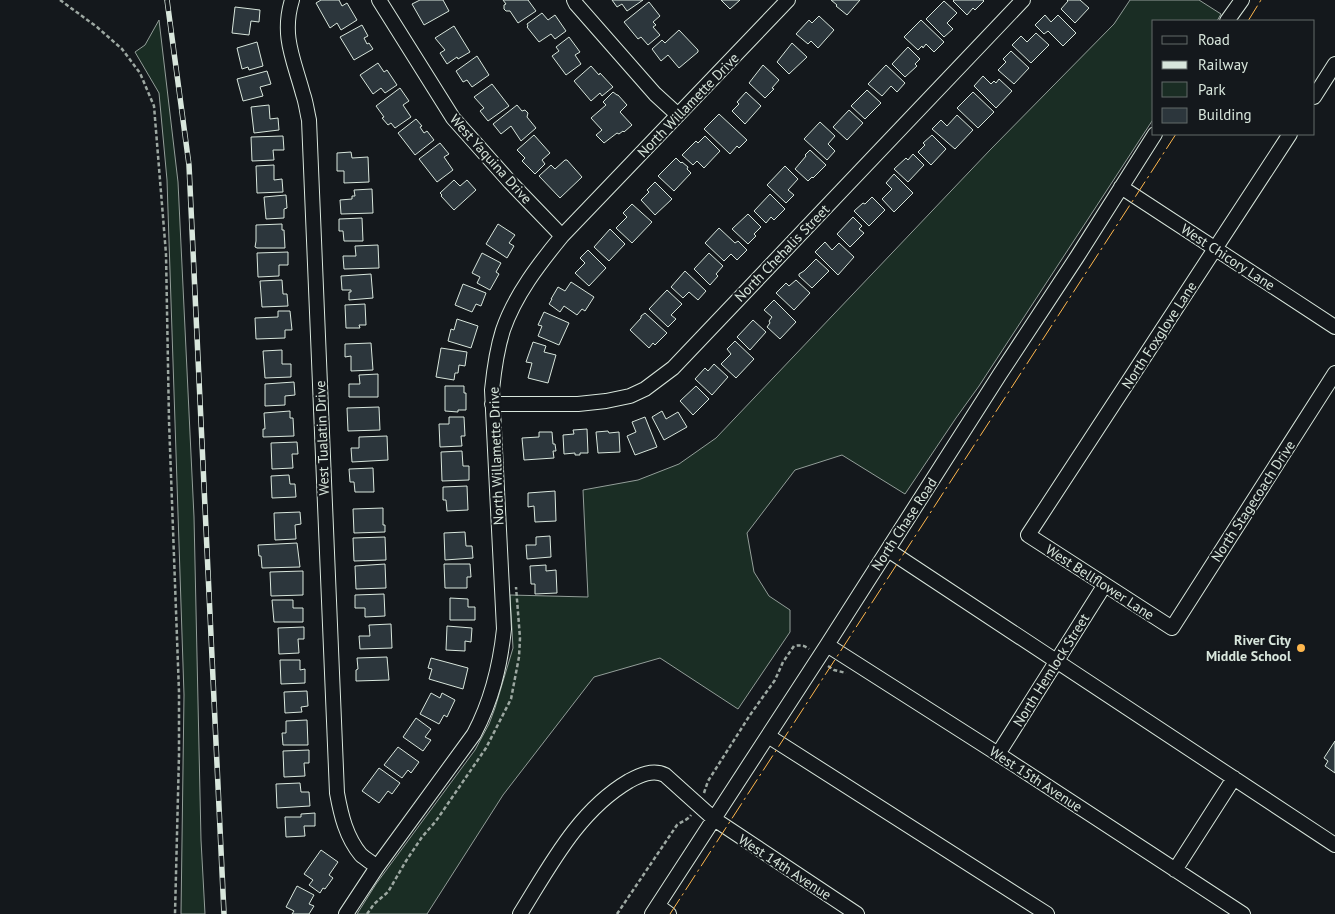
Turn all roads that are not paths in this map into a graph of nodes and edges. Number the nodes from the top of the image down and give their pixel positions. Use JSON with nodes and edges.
{"nodes":[{"id":1,"x":292,"y":0,"type":"edge"},
{"id":2,"x":379,"y":0,"type":"edge"},
{"id":3,"x":574,"y":0,"type":"edge"},
{"id":4,"x":788,"y":0,"type":"edge"},
{"id":5,"x":1023,"y":0,"type":"edge"},
{"id":6,"x":1242,"y":0,"type":"edge"},
{"id":7,"x":1229,"y":20,"type":"edge"},
{"id":8,"x":1335,"y":64,"type":"edge"},
{"id":9,"x":1315,"y":95,"type":"edge"},
{"id":10,"x":678,"y":115,"type":"junction"},
{"id":11,"x":1154,"y":135,"type":"edge"},
{"id":12,"x":1289,"y":135,"type":"edge"},
{"id":13,"x":1121,"y":187,"type":"junction"},
{"id":14,"x":562,"y":236,"type":"junction"},
{"id":15,"x":1215,"y":249,"type":"junction"},
{"id":16,"x":1335,"y":327,"type":"edge"},
{"id":17,"x":1335,"y":373,"type":"edge"},
{"id":18,"x":492,"y":404,"type":"junction"},
{"id":19,"x":1028,"y":536,"type":"joint"},
{"id":20,"x":888,"y":550,"type":"junction"},
{"id":21,"x":1104,"y":586,"type":"junction"},
{"id":22,"x":1172,"y":628,"type":"joint"},
{"id":23,"x":827,"y":645,"type":"junction"},
{"id":24,"x":1057,"y":661,"type":"junction"},
{"id":25,"x":768,"y":736,"type":"junction"},
{"id":26,"x":998,"y":754,"type":"junction"},
{"id":27,"x":1234,"y":778,"type":"junction"},
{"id":28,"x":714,"y":820,"type":"junction"},
{"id":29,"x":1335,"y":845,"type":"edge"},
{"id":30,"x":377,"y":867,"type":"junction"},
{"id":31,"x":1175,"y":870,"type":"junction"},
{"id":32,"x":660,"y":911,"type":"edge"},
{"id":33,"x":346,"y":914,"type":"edge"},
{"id":34,"x":520,"y":914,"type":"edge"},
{"id":35,"x":857,"y":914,"type":"edge"},
{"id":36,"x":1047,"y":914,"type":"edge"},
{"id":37,"x":1243,"y":914,"type":"edge"}],
"edges":[{"from":1,"to":30,"type":"street","name":"West Tualatin Drive"},
{"from":2,"to":14,"type":"street","name":"West Yaquina Drive"},
{"from":3,"to":10,"type":"street"},
{"from":4,"to":10,"type":"street","name":"North Willamette Drive"},
{"from":5,"to":18,"type":"street","name":"North Chehalis Street"},
{"from":6,"to":7,"type":"street"},
{"from":8,"to":9,"type":"street"},
{"from":10,"to":14,"type":"street","name":"North Willamette Drive"},
{"from":11,"to":13,"type":"street","name":"North Chase Road"},
{"from":12,"to":15,"type":"street","name":"North Foxglove Lane"},
{"from":13,"to":15,"type":"street","name":"West Chicory Lane"},
{"from":13,"to":20,"type":"street","name":"North Chase Road"},
{"from":14,"to":18,"type":"street","name":"North Willamette Drive"},
{"from":15,"to":16,"type":"street","name":"West Chicory Lane"},
{"from":15,"to":19,"type":"street","name":"North Foxglove Lane"},
{"from":17,"to":22,"type":"street","name":"North Stagecoach Drive"},
{"from":18,"to":30,"type":"street","name":"North Willamette Drive"},
{"from":19,"to":21,"type":"street","name":"West Bellflower Lane"},
{"from":20,"to":23,"type":"street","name":"North Chase Road"},
{"from":20,"to":24,"type":"street"},
{"from":21,"to":22,"type":"street","name":"West Bellflower Lane"},
{"from":21,"to":24,"type":"street","name":"North Hemlock Street"},
{"from":23,"to":25,"type":"street","name":"North Chase Road"},
{"from":23,"to":26,"type":"street","name":"West 15th Avenue"},
{"from":24,"to":26,"type":"street","name":"North Hemlock Street"},
{"from":24,"to":27,"type":"street"},
{"from":25,"to":28,"type":"street","name":"North Chase Road"},
{"from":25,"to":36,"type":"street"},
{"from":26,"to":31,"type":"street","name":"West 15th Avenue"},
{"from":27,"to":29,"type":"street"},
{"from":27,"to":31,"type":"street"},
{"from":28,"to":32,"type":"street","name":"North Chase Road"},
{"from":28,"to":34,"type":"street","name":"West 14th Avenue"},
{"from":28,"to":35,"type":"street","name":"West 14th Avenue"},
{"from":30,"to":33,"type":"street","name":"North Willamette Drive"},
{"from":31,"to":37,"type":"street","name":"West 15th Avenue"}]}
